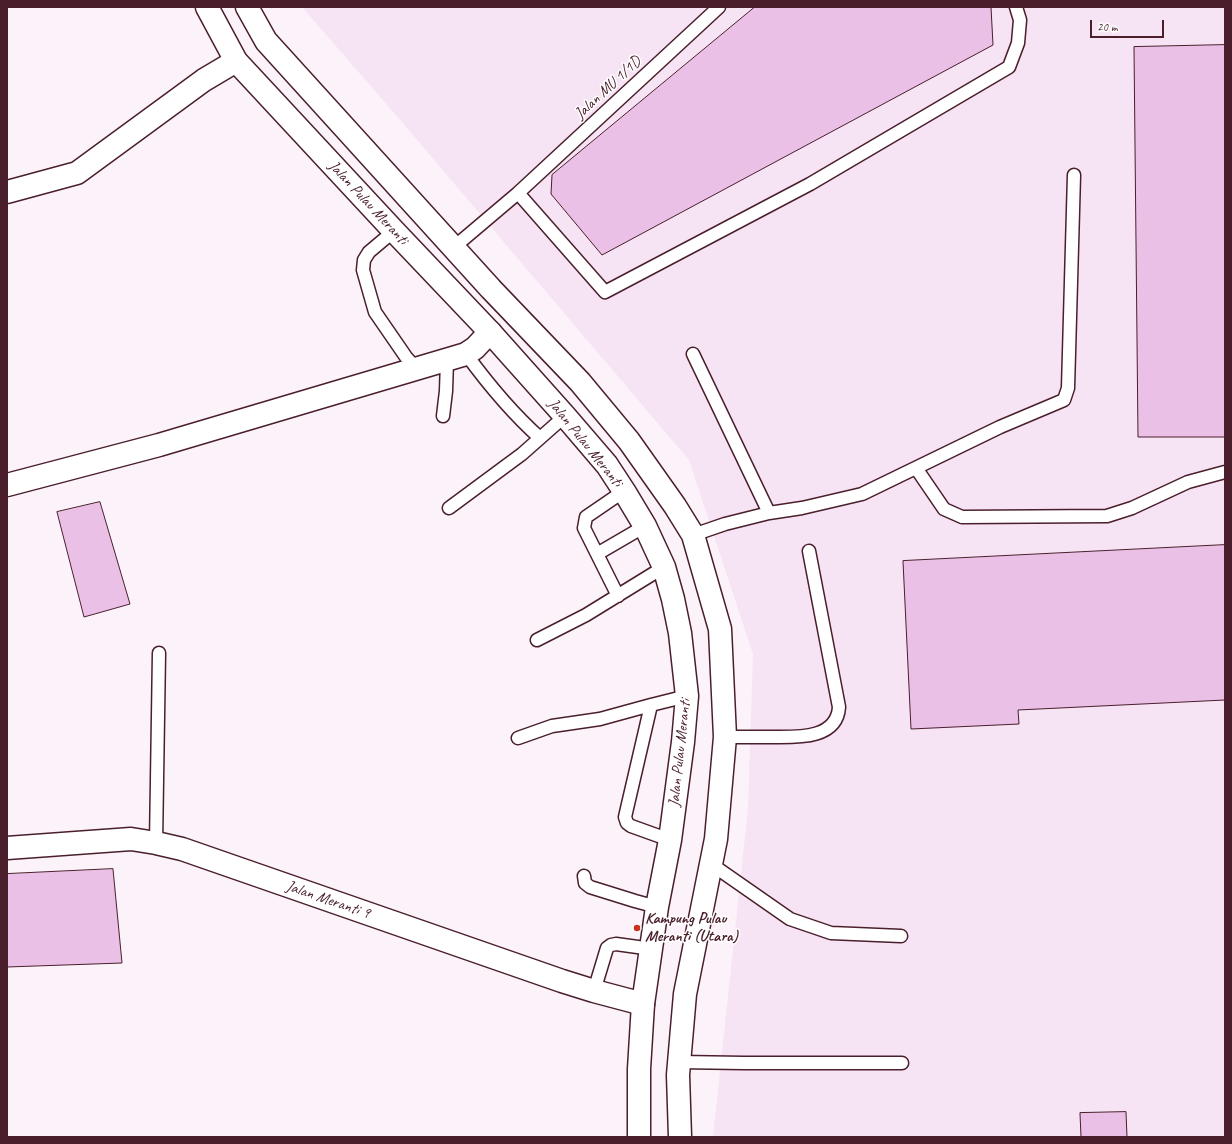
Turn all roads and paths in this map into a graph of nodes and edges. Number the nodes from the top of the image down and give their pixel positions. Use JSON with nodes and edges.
{"nodes":[{"id":1,"x":207,"y":7,"type":"edge"},
{"id":2,"x":247,"y":7,"type":"edge"},
{"id":3,"x":719,"y":7,"type":"edge"},
{"id":4,"x":1016,"y":7,"type":"edge"},
{"id":5,"x":236,"y":61,"type":"junction"},
{"id":6,"x":1074,"y":175,"type":"dead end"},
{"id":7,"x":7,"y":192,"type":"edge"},
{"id":8,"x":518,"y":193,"type":"junction"},
{"id":9,"x":394,"y":231,"type":"junction"},
{"id":10,"x":453,"y":248,"type":"junction"},
{"id":11,"x":490,"y":332,"type":"junction"},
{"id":12,"x":693,"y":354,"type":"dead end"},
{"id":13,"x":456,"y":357,"type":"junction"},
{"id":14,"x":417,"y":369,"type":"junction"},
{"id":15,"x":443,"y":416,"type":"dead end"},
{"id":16,"x":565,"y":416,"type":"junction"},
{"id":17,"x":540,"y":438,"type":"junction"},
{"id":18,"x":916,"y":468,"type":"junction"},
{"id":19,"x":1225,"y":472,"type":"edge"},
{"id":20,"x":7,"y":485,"type":"edge"},
{"id":21,"x":624,"y":491,"type":"junction"},
{"id":22,"x":449,"y":508,"type":"dead end"},
{"id":23,"x":769,"y":513,"type":"junction"},
{"id":24,"x":645,"y":526,"type":"junction"},
{"id":25,"x":693,"y":534,"type":"junction"},
{"id":26,"x":809,"y":551,"type":"dead end"},
{"id":27,"x":597,"y":554,"type":"junction"},
{"id":28,"x":664,"y":566,"type":"junction"},
{"id":29,"x":618,"y":596,"type":"junction"},
{"id":30,"x":536,"y":640,"type":"dead end"},
{"id":31,"x":159,"y":653,"type":"dead end"},
{"id":32,"x":687,"y":696,"type":"junction"},
{"id":33,"x":651,"y":705,"type":"junction"},
{"id":34,"x":725,"y":737,"type":"junction"},
{"id":35,"x":518,"y":738,"type":"dead end"},
{"id":36,"x":670,"y":840,"type":"junction"},
{"id":37,"x":156,"y":843,"type":"junction"},
{"id":38,"x":7,"y":848,"type":"edge"},
{"id":39,"x":711,"y":864,"type":"junction"},
{"id":40,"x":584,"y":876,"type":"dead end"},
{"id":41,"x":657,"y":907,"type":"junction"},
{"id":42,"x":901,"y":936,"type":"dead end"},
{"id":43,"x":652,"y":949,"type":"junction"},
{"id":44,"x":594,"y":991,"type":"junction"},
{"id":45,"x":643,"y":1004,"type":"junction"},
{"id":46,"x":679,"y":1062,"type":"junction"},
{"id":47,"x":902,"y":1063,"type":"dead end"},
{"id":48,"x":639,"y":1137,"type":"edge"},
{"id":49,"x":680,"y":1137,"type":"edge"}],
"edges":[{"from":1,"to":5,"type":"main road","name":"Jalan Pulau Meranti"},
{"from":2,"to":10,"type":"main road","name":"Jalan Pulau Meranti"},
{"from":3,"to":8,"type":"lane","name":"Jalan MU 1/1D"},
{"from":4,"to":8,"type":"lane"},
{"from":5,"to":7,"type":"main road"},
{"from":5,"to":9,"type":"main road","name":"Jalan Pulau Meranti"},
{"from":6,"to":18,"type":"lane"},
{"from":8,"to":10,"type":"lane","name":"Jalan MU 1/1D"},
{"from":9,"to":11,"type":"main road","name":"Jalan Pulau Meranti"},
{"from":9,"to":14,"type":"lane"},
{"from":10,"to":25,"type":"main road","name":"Jalan Pulau Meranti"},
{"from":11,"to":13,"type":"main road"},
{"from":11,"to":16,"type":"main road","name":"Jalan Pulau Meranti"},
{"from":12,"to":23,"type":"lane"},
{"from":13,"to":14,"type":"main road"},
{"from":13,"to":15,"type":"lane"},
{"from":13,"to":17,"type":"lane"},
{"from":14,"to":20,"type":"main road"},
{"from":16,"to":17,"type":"lane"},
{"from":16,"to":21,"type":"main road","name":"Jalan Pulau Meranti"},
{"from":17,"to":22,"type":"lane"},
{"from":18,"to":19,"type":"lane"},
{"from":18,"to":23,"type":"lane"},
{"from":21,"to":24,"type":"main road","name":"Jalan Pulau Meranti"},
{"from":21,"to":27,"type":"lane"},
{"from":23,"to":25,"type":"lane"},
{"from":24,"to":27,"type":"lane"},
{"from":24,"to":28,"type":"main road","name":"Jalan Pulau Meranti"},
{"from":25,"to":34,"type":"main road","name":"Jalan Pulau Meranti"},
{"from":26,"to":34,"type":"lane"},
{"from":27,"to":29,"type":"lane"},
{"from":28,"to":29,"type":"lane"},
{"from":28,"to":32,"type":"main road","name":"Jalan Pulau Meranti"},
{"from":29,"to":30,"type":"lane"},
{"from":31,"to":37,"type":"lane"},
{"from":32,"to":33,"type":"lane"},
{"from":32,"to":36,"type":"main road","name":"Jalan Pulau Meranti"},
{"from":33,"to":35,"type":"lane"},
{"from":33,"to":36,"type":"lane"},
{"from":34,"to":39,"type":"main road","name":"Jalan Pulau Meranti"},
{"from":36,"to":41,"type":"main road","name":"Jalan Pulau Meranti"},
{"from":37,"to":38,"type":"main road","name":"Jalan Meranti 9"},
{"from":37,"to":44,"type":"main road","name":"Jalan Meranti 9"},
{"from":39,"to":42,"type":"lane"},
{"from":39,"to":46,"type":"main road","name":"Jalan Pulau Meranti"},
{"from":40,"to":41,"type":"lane"},
{"from":41,"to":43,"type":"main road","name":"Jalan Pulau Meranti"},
{"from":43,"to":44,"type":"lane"},
{"from":43,"to":45,"type":"main road","name":"Jalan Pulau Meranti"},
{"from":44,"to":45,"type":"main road","name":"Jalan Meranti 9"},
{"from":45,"to":48,"type":"main road","name":"Jalan Pulau Meranti"},
{"from":46,"to":47,"type":"lane"},
{"from":46,"to":49,"type":"main road","name":"Jalan Pulau Meranti"}]}
